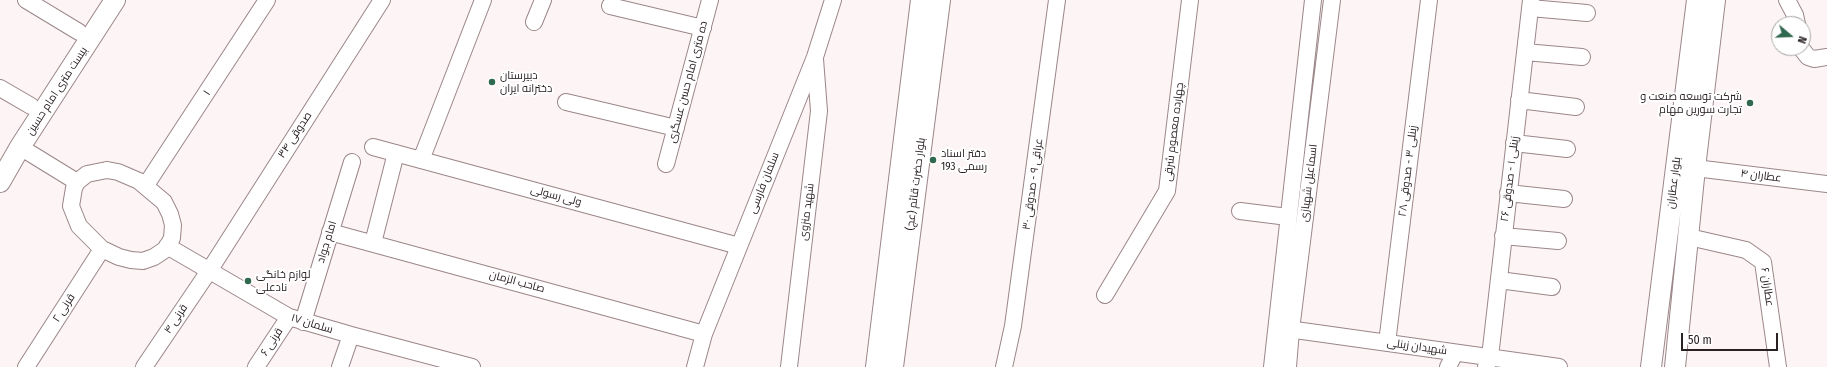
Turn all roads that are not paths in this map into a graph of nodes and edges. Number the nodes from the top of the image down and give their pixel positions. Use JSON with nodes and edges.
{"nodes":[{"id":1,"x":26,"y":0,"type":"edge"},
{"id":2,"x":99,"y":0,"type":"edge"},
{"id":3,"x":115,"y":0,"type":"edge"},
{"id":4,"x":268,"y":0,"type":"edge"},
{"id":5,"x":382,"y":0,"type":"edge"},
{"id":6,"x":483,"y":0,"type":"edge"},
{"id":7,"x":543,"y":0,"type":"edge"},
{"id":8,"x":710,"y":0,"type":"edge"},
{"id":9,"x":833,"y":0,"type":"edge"},
{"id":10,"x":921,"y":0,"type":"edge"},
{"id":11,"x":940,"y":0,"type":"edge"},
{"id":12,"x":1057,"y":0,"type":"edge"},
{"id":13,"x":1190,"y":0,"type":"edge"},
{"id":14,"x":1313,"y":0,"type":"edge"},
{"id":15,"x":1332,"y":0,"type":"edge"},
{"id":16,"x":1429,"y":0,"type":"edge"},
{"id":17,"x":1697,"y":0,"type":"edge"},
{"id":18,"x":1715,"y":0,"type":"edge"},
{"id":19,"x":1786,"y":0,"type":"edge"},
{"id":20,"x":1530,"y":4,"type":"edge"},
{"id":21,"x":610,"y":6,"type":"dead end"},
{"id":22,"x":1587,"y":13,"type":"dead end"},
{"id":23,"x":1795,"y":16,"type":"edge"},
{"id":24,"x":534,"y":22,"type":"dead end"},
{"id":25,"x":703,"y":28,"type":"junction"},
{"id":26,"x":78,"y":32,"type":"junction"},
{"id":27,"x":1525,"y":52,"type":"junction"},
{"id":28,"x":1807,"y":56,"type":"edge"},
{"id":29,"x":815,"y":57,"type":"junction"},
{"id":30,"x":1582,"y":57,"type":"dead end"},
{"id":31,"x":1827,"y":57,"type":"edge"},
{"id":32,"x":0,"y":88,"type":"edge"},
{"id":33,"x":1519,"y":100,"type":"junction"},
{"id":34,"x":566,"y":102,"type":"dead end"},
{"id":35,"x":30,"y":106,"type":"junction"},
{"id":36,"x":1576,"y":107,"type":"dead end"},
{"id":37,"x":676,"y":128,"type":"junction"},
{"id":38,"x":1514,"y":143,"type":"junction"},
{"id":39,"x":20,"y":147,"type":"junction"},
{"id":40,"x":373,"y":147,"type":"dead end"},
{"id":41,"x":1567,"y":149,"type":"dead end"},
{"id":42,"x":396,"y":153,"type":"junction"},
{"id":43,"x":0,"y":154,"type":"edge"},
{"id":44,"x":421,"y":160,"type":"junction"},
{"id":45,"x":352,"y":162,"type":"dead end"},
{"id":46,"x":666,"y":164,"type":"dead end"},
{"id":47,"x":1695,"y":168,"type":"junction"},
{"id":48,"x":0,"y":182,"type":"edge"},
{"id":49,"x":77,"y":182,"type":"junction"},
{"id":50,"x":1827,"y":184,"type":"edge"},
{"id":51,"x":146,"y":185,"type":"junction"},
{"id":52,"x":1508,"y":193,"type":"junction"},
{"id":53,"x":1564,"y":199,"type":"dead end"},
{"id":54,"x":1240,"y":211,"type":"dead end"},
{"id":55,"x":1288,"y":217,"type":"junction"},
{"id":56,"x":330,"y":232,"type":"junction"},
{"id":57,"x":1503,"y":236,"type":"junction"},
{"id":58,"x":1689,"y":237,"type":"junction"},
{"id":59,"x":1558,"y":241,"type":"dead end"},
{"id":60,"x":373,"y":243,"type":"junction"},
{"id":61,"x":167,"y":246,"type":"junction"},
{"id":62,"x":739,"y":246,"type":"junction"},
{"id":63,"x":102,"y":249,"type":"junction"},
{"id":64,"x":208,"y":271,"type":"junction"},
{"id":65,"x":1498,"y":280,"type":"junction"},
{"id":66,"x":1552,"y":287,"type":"dead end"},
{"id":67,"x":1105,"y":295,"type":"dead end"},
{"id":68,"x":296,"y":319,"type":"junction"},
{"id":69,"x":1283,"y":329,"type":"junction"},
{"id":70,"x":704,"y":334,"type":"junction"},
{"id":71,"x":351,"y":335,"type":"junction"},
{"id":72,"x":1386,"y":343,"type":"junction"},
{"id":73,"x":1455,"y":352,"type":"junction"},
{"id":74,"x":1488,"y":362,"type":"edge"},
{"id":75,"x":1525,"y":365,"type":"edge"},
{"id":76,"x":26,"y":367,"type":"edge"},
{"id":77,"x":144,"y":367,"type":"edge"},
{"id":78,"x":256,"y":367,"type":"edge"},
{"id":79,"x":340,"y":367,"type":"edge"},
{"id":80,"x":472,"y":367,"type":"edge"},
{"id":81,"x":695,"y":367,"type":"edge"},
{"id":82,"x":789,"y":367,"type":"edge"},
{"id":83,"x":876,"y":367,"type":"edge"},
{"id":84,"x":892,"y":367,"type":"edge"},
{"id":85,"x":1004,"y":367,"type":"edge"},
{"id":86,"x":1272,"y":367,"type":"edge"},
{"id":87,"x":1288,"y":367,"type":"edge"},
{"id":88,"x":1448,"y":367,"type":"edge"},
{"id":89,"x":1559,"y":367,"type":"edge"},
{"id":90,"x":1651,"y":367,"type":"edge"},
{"id":91,"x":1675,"y":367,"type":"edge"},
{"id":92,"x":1778,"y":367,"type":"edge"}],
"edges":[{"from":1,"to":26,"type":"street"},
{"from":2,"to":26,"type":"main road","name":"بیست متری امام حسین"},
{"from":3,"to":39,"type":"main road","name":"بیست متری امام حسین"},
{"from":4,"to":51,"type":"street","name":"۱"},
{"from":5,"to":64,"type":"street","name":"صدوقی ۳۴"},
{"from":6,"to":44,"type":"street"},
{"from":7,"to":24,"type":"street"},
{"from":8,"to":25,"type":"street","name":"ده متری امام حسن عسگری"},
{"from":9,"to":29,"type":"street","name":"سلمان فارسی"},
{"from":10,"to":83,"type":"main road","name":"بلوار حضرت قائم (عج)"},
{"from":11,"to":84,"type":"main road","name":"بلوار حضرت قائم (عج)"},
{"from":12,"to":85,"type":"street","name":"عراقی ۹ - صدوقی ۳۰"},
{"from":13,"to":67,"type":"street","name":"چهارده معصوم شرقی"},
{"from":14,"to":55,"type":"street","name":"اسماعیل شهبازی"},
{"from":15,"to":69,"type":"street","name":"اسماعیل شهبازی"},
{"from":16,"to":72,"type":"street","name":"زینلی ۳ - صدوقی ۲۸"},
{"from":17,"to":90,"type":"main road","name":"بلوار عطاران"},
{"from":18,"to":47,"type":"main road","name":"بلوار عطاران"},
{"from":19,"to":23,"type":"street"},
{"from":20,"to":22,"type":"street"},
{"from":20,"to":27,"type":"street","name":"زینلی ۱ - صدوقی ۲۶"},
{"from":21,"to":25,"type":"street"},
{"from":25,"to":37,"type":"street","name":"ده متری امام حسن عسگری"},
{"from":26,"to":35,"type":"main road","name":"بیست متری امام حسین"},
{"from":27,"to":30,"type":"street"},
{"from":27,"to":33,"type":"street","name":"زینلی ۱ - صدوقی ۲۶"},
{"from":28,"to":31,"type":"street"},
{"from":29,"to":62,"type":"street","name":"سلمان فارسی"},
{"from":29,"to":82,"type":"street","name":"شهید منزوی"},
{"from":32,"to":35,"type":"street"},
{"from":33,"to":36,"type":"street"},
{"from":33,"to":38,"type":"street","name":"زینلی ۱ - صدوقی ۲۶"},
{"from":34,"to":37,"type":"street"},
{"from":35,"to":43,"type":"main road","name":"بیست متری امام حسین"},
{"from":37,"to":46,"type":"street","name":"ده متری امام حسن عسگری"},
{"from":38,"to":41,"type":"street"},
{"from":38,"to":52,"type":"street","name":"زینلی ۱ - صدوقی ۲۶"},
{"from":39,"to":48,"type":"main road","name":"بیست متری امام حسین"},
{"from":39,"to":49,"type":"street"},
{"from":40,"to":42,"type":"street","name":"ولی رسولی"},
{"from":42,"to":44,"type":"street","name":"ولی رسولی"},
{"from":42,"to":60,"type":"street"},
{"from":44,"to":62,"type":"street","name":"ولی رسولی"},
{"from":45,"to":56,"type":"street","name":"امام جواد"},
{"from":47,"to":50,"type":"street","name":"عطاران ۴"},
{"from":47,"to":58,"type":"main road","name":"بلوار عطاران"},
{"from":49,"to":51,"type":"street"},
{"from":49,"to":63,"type":"street"},
{"from":51,"to":61,"type":"street"},
{"from":52,"to":53,"type":"street"},
{"from":52,"to":57,"type":"street","name":"زینلی ۱ - صدوقی ۲۶"},
{"from":54,"to":55,"type":"street"},
{"from":55,"to":69,"type":"street","name":"اسماعیل شهبازی"},
{"from":56,"to":60,"type":"street","name":"صاحب الزمان"},
{"from":56,"to":68,"type":"street","name":"امام جواد"},
{"from":57,"to":59,"type":"street"},
{"from":57,"to":65,"type":"street","name":"زینلی ۱ - صدوقی ۲۶"},
{"from":58,"to":91,"type":"main road","name":"بلوار عطاران"},
{"from":58,"to":92,"type":"street","name":"عطاران ۶"},
{"from":60,"to":70,"type":"street","name":"صاحب الزمان"},
{"from":61,"to":63,"type":"street"},
{"from":61,"to":64,"type":"street","name":"سلمان ۱۷"},
{"from":62,"to":70,"type":"street","name":"سلمان فارسی"},
{"from":63,"to":76,"type":"street","name":"قرنی ۲"},
{"from":64,"to":68,"type":"street","name":"سلمان ۱۷"},
{"from":64,"to":77,"type":"street","name":"قرنی ۴"},
{"from":65,"to":66,"type":"street"},
{"from":65,"to":74,"type":"street","name":"زینلی ۱ - صدوقی ۲۶"},
{"from":68,"to":71,"type":"street","name":"سلمان ۱۷"},
{"from":68,"to":78,"type":"street","name":"قرنی ۶"},
{"from":69,"to":72,"type":"street","name":"شهیدان زینلی"},
{"from":69,"to":86,"type":"street","name":"اسماعیل شهبازی"},
{"from":69,"to":87,"type":"street","name":"اسماعیل شهبازی"},
{"from":70,"to":81,"type":"street","name":"سلمان فارسی"},
{"from":71,"to":79,"type":"street"},
{"from":71,"to":80,"type":"street","name":"سلمان ۱۷"},
{"from":72,"to":73,"type":"street","name":"شهیدان زینلی"},
{"from":73,"to":74,"type":"street","name":"شهیدان زینلی"},
{"from":73,"to":88,"type":"street"},
{"from":74,"to":75,"type":"street","name":"شهیدان زینلی"},
{"from":75,"to":89,"type":"street","name":"شهیدان زینلی"}]}
